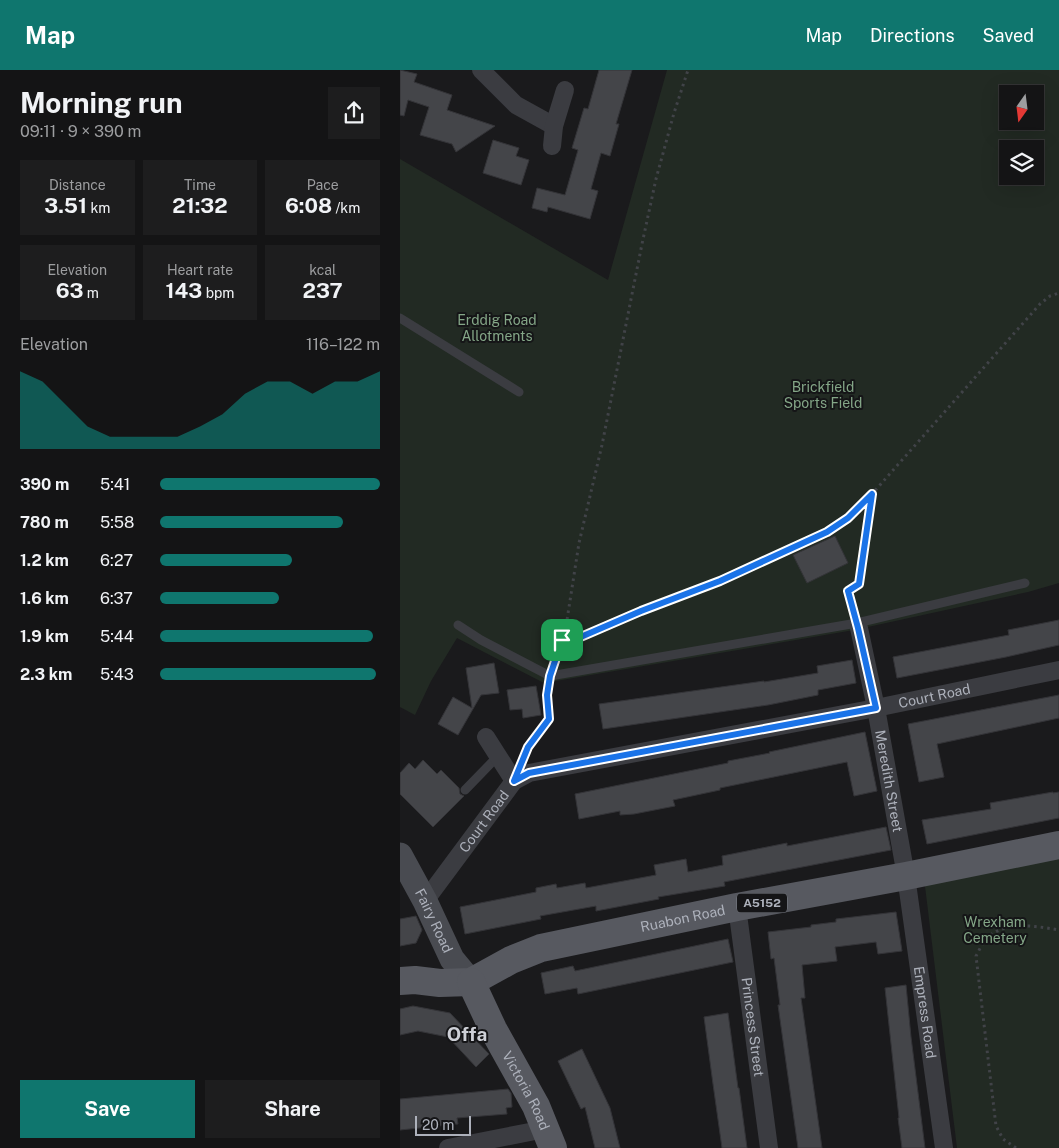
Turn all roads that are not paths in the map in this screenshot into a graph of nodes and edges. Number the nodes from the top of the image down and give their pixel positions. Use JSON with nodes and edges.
{"nodes":[{"id":1,"x":481,"y":70,"type":"edge"},
{"id":2,"x":565,"y":90,"type":"dead end"},
{"id":3,"x":554,"y":126,"type":"junction"},
{"id":4,"x":552,"y":146,"type":"dead end"},
{"id":5,"x":400,"y":318,"type":"edge"},
{"id":6,"x":519,"y":392,"type":"dead end"},
{"id":7,"x":1025,"y":583,"type":"dead end"},
{"id":8,"x":848,"y":591,"type":"road end"},
{"id":9,"x":458,"y":625,"type":"dead end"},
{"id":10,"x":858,"y":625,"type":"junction"},
{"id":11,"x":1059,"y":670,"type":"edge"},
{"id":12,"x":876,"y":708,"type":"junction"},
{"id":13,"x":486,"y":737,"type":"dead end"},
{"id":14,"x":498,"y":756,"type":"junction"},
{"id":15,"x":514,"y":781,"type":"junction"},
{"id":16,"x":465,"y":790,"type":"dead end"},
{"id":17,"x":1059,"y":845,"type":"edge"},
{"id":18,"x":400,"y":855,"type":"edge"},
{"id":19,"x":906,"y":876,"type":"junction"},
{"id":20,"x":425,"y":901,"type":"junction"},
{"id":21,"x":737,"y":907,"type":"junction"},
{"id":22,"x":400,"y":981,"type":"edge"},
{"id":23,"x":471,"y":982,"type":"junction"},
{"id":24,"x":549,"y":1139,"type":"edge"},
{"id":25,"x":448,"y":1148,"type":"edge"},
{"id":26,"x":770,"y":1148,"type":"edge"},
{"id":27,"x":944,"y":1148,"type":"edge"}],
"edges":[{"from":1,"to":3,"type":"street"},
{"from":2,"to":3,"type":"street"},
{"from":3,"to":4,"type":"street"},
{"from":5,"to":6,"type":"lane"},
{"from":7,"to":10,"type":"lane"},
{"from":8,"to":10,"type":"lane"},
{"from":9,"to":10,"type":"lane"},
{"from":10,"to":12,"type":"street","name":"Meredith Street"},
{"from":11,"to":12,"type":"street","name":"Court Road"},
{"from":12,"to":15,"type":"street","name":"Court Road"},
{"from":12,"to":19,"type":"street","name":"Meredith Street"},
{"from":13,"to":14,"type":"street"},
{"from":14,"to":15,"type":"street"},
{"from":14,"to":16,"type":"lane"},
{"from":15,"to":20,"type":"street","name":"Court Road"},
{"from":17,"to":19,"type":"main road","name":"Ruabon Road","number":"A5152"},
{"from":18,"to":20,"type":"main road","name":"Fairy Road"},
{"from":19,"to":21,"type":"main road","name":"Ruabon Road","number":"A5152"},
{"from":19,"to":27,"type":"street","name":"Empress Road"},
{"from":20,"to":23,"type":"main road","name":"Fairy Road"},
{"from":21,"to":23,"type":"main road","name":"Ruabon Road","number":"A5152"},
{"from":21,"to":26,"type":"street","name":"Princess Street"},
{"from":22,"to":23,"type":"main road","name":"Ruabon Road","number":"A5152"},
{"from":23,"to":24,"type":"main road","name":"Victoria Road"},
{"from":24,"to":25,"type":"street"}]}
